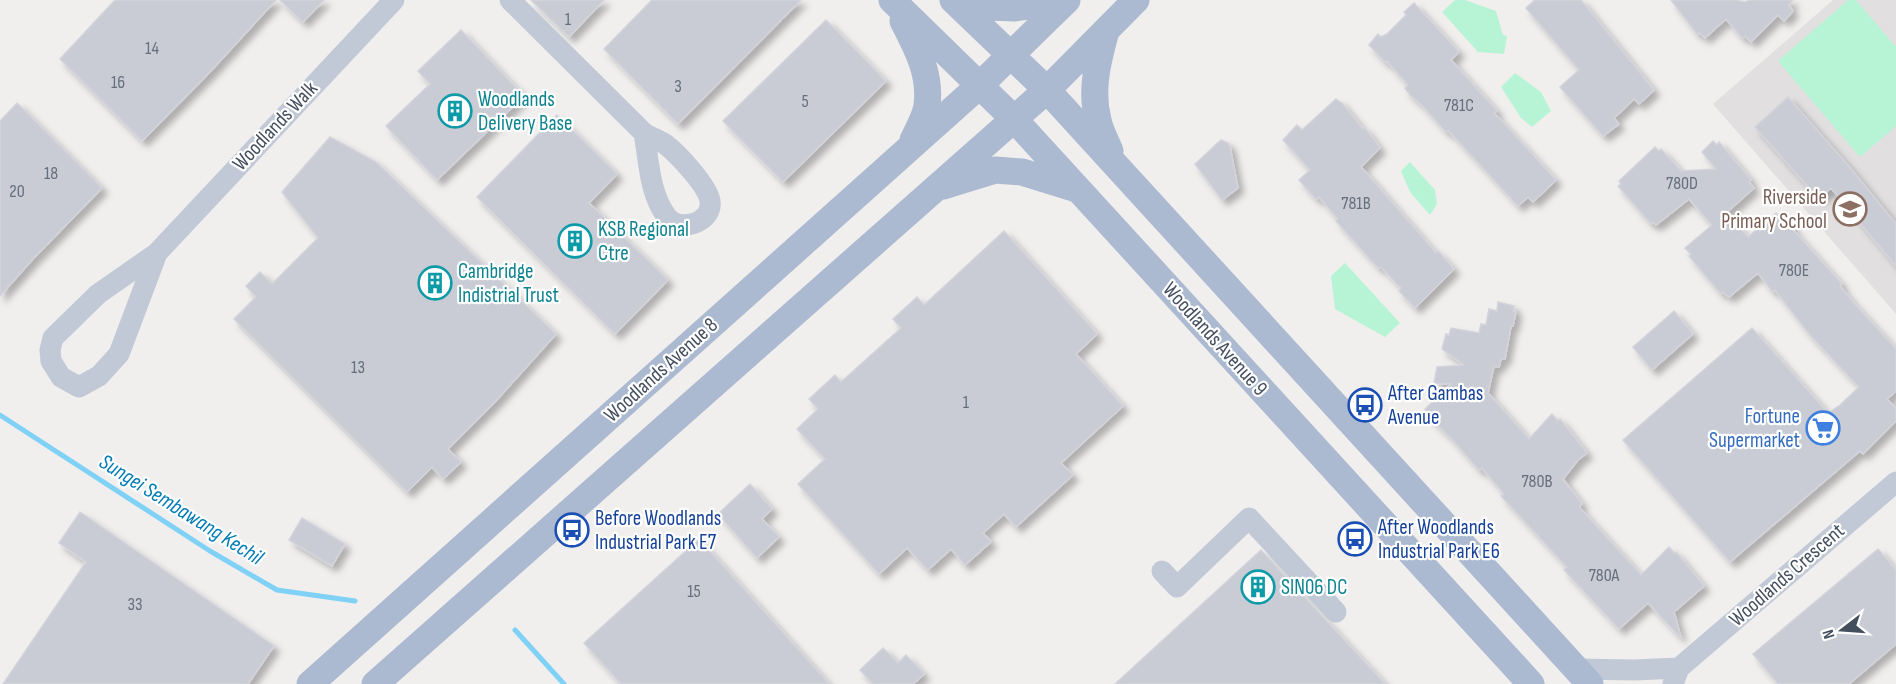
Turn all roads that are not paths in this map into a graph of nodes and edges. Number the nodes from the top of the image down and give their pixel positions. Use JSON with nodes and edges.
{"nodes":[{"id":1,"x":394,"y":0,"type":"edge"},
{"id":2,"x":510,"y":0,"type":"edge"},
{"id":3,"x":953,"y":0,"type":"edge"},
{"id":4,"x":962,"y":0,"type":"edge"},
{"id":5,"x":1067,"y":0,"type":"edge"},
{"id":6,"x":1136,"y":0,"type":"edge"},
{"id":7,"x":893,"y":1,"type":"edge"},
{"id":8,"x":1106,"y":30,"type":"junction"},
{"id":9,"x":1010,"y":54,"type":"junction"},
{"id":10,"x":980,"y":85,"type":"junction"},
{"id":11,"x":1047,"y":90,"type":"junction"},
{"id":12,"x":1014,"y":119,"type":"junction"},
{"id":13,"x":644,"y":133,"type":"dead end"},
{"id":14,"x":911,"y":146,"type":"junction"},
{"id":15,"x":1116,"y":167,"type":"junction"},
{"id":16,"x":936,"y":188,"type":"junction"},
{"id":17,"x":1078,"y":189,"type":"junction"},
{"id":18,"x":157,"y":253,"type":"junction"},
{"id":19,"x":1896,"y":482,"type":"edge"},
{"id":20,"x":1162,"y":571,"type":"dead end"},
{"id":21,"x":1336,"y":612,"type":"dead end"},
{"id":22,"x":1583,"y":676,"type":"edge"},
{"id":23,"x":1676,"y":676,"type":"edge"},
{"id":24,"x":310,"y":684,"type":"edge"},
{"id":25,"x":375,"y":684,"type":"edge"},
{"id":26,"x":1532,"y":684,"type":"edge"}],
"edges":[{"from":1,"to":18,"type":"street","name":"Woodlands Walk"},
{"from":2,"to":13,"type":"street"},
{"from":3,"to":9,"type":"main road","name":"Woodlands Avenue 9"},
{"from":4,"to":5,"type":"main road"},
{"from":5,"to":9,"type":"main road","name":"Woodlands Avenue 8"},
{"from":6,"to":8,"type":"main road"},
{"from":7,"to":10,"type":"main road","name":"Woodlands Avenue 9"},
{"from":7,"to":14,"type":"main road"},
{"from":8,"to":11,"type":"main road"},
{"from":8,"to":15,"type":"main road"},
{"from":9,"to":10,"type":"main road","name":"Woodlands Avenue 8"},
{"from":9,"to":11,"type":"main road","name":"Woodlands Avenue 9"},
{"from":10,"to":12,"type":"main road","name":"Woodlands Avenue 9"},
{"from":10,"to":14,"type":"main road","name":"Woodlands Avenue 8"},
{"from":11,"to":12,"type":"main road"},
{"from":11,"to":15,"type":"main road","name":"Woodlands Avenue 9"},
{"from":12,"to":16,"type":"main road"},
{"from":12,"to":17,"type":"main road","name":"Woodlands Avenue 9"},
{"from":14,"to":24,"type":"main road","name":"Woodlands Avenue 8"},
{"from":15,"to":22,"type":"main road","name":"Woodlands Avenue 9"},
{"from":16,"to":17,"type":"main road"},
{"from":16,"to":25,"type":"main road"},
{"from":17,"to":26,"type":"main road","name":"Woodlands Avenue 9"},
{"from":18,"to":18,"type":"street","name":"Woodlands Walk"},
{"from":19,"to":23,"type":"street","name":"Woodlands Crescent"},
{"from":20,"to":21,"type":"street"},
{"from":22,"to":23,"type":"street","name":"Woodlands Crescent"}]}
